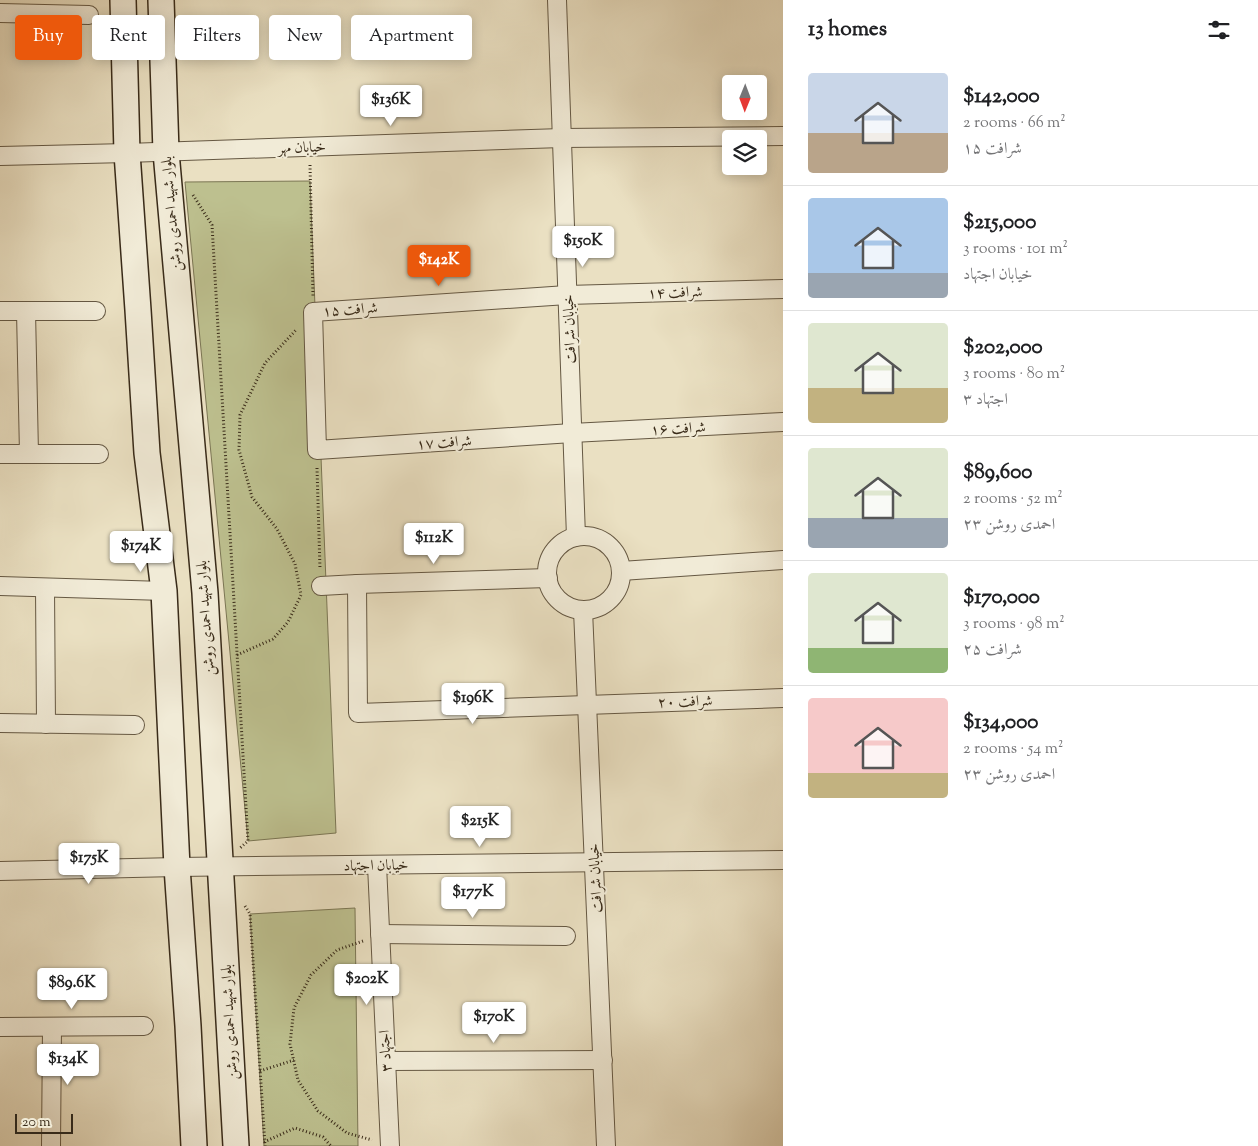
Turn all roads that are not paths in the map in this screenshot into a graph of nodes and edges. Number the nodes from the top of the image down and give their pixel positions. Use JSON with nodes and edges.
{"nodes":[{"id":1,"x":123,"y":0,"type":"edge"},
{"id":2,"x":160,"y":0,"type":"edge"},
{"id":3,"x":557,"y":0,"type":"edge"},
{"id":4,"x":0,"y":12,"type":"edge"},
{"id":5,"x":89,"y":15,"type":"dead end"},
{"id":6,"x":783,"y":136,"type":"edge"},
{"id":7,"x":562,"y":138,"type":"junction"},
{"id":8,"x":166,"y":152,"type":"junction"},
{"id":9,"x":126,"y":153,"type":"junction"},
{"id":10,"x":0,"y":156,"type":"edge"},
{"id":11,"x":783,"y":289,"type":"edge"},
{"id":12,"x":567,"y":295,"type":"junction"},
{"id":13,"x":0,"y":310,"type":"edge"},
{"id":14,"x":26,"y":311,"type":"junction"},
{"id":15,"x":96,"y":311,"type":"dead end"},
{"id":16,"x":783,"y":422,"type":"edge"},
{"id":17,"x":572,"y":433,"type":"junction"},
{"id":18,"x":317,"y":450,"type":"joint"},
{"id":19,"x":0,"y":454,"type":"edge"},
{"id":20,"x":29,"y":454,"type":"junction"},
{"id":21,"x":99,"y":454,"type":"dead end"},
{"id":22,"x":576,"y":537,"type":"junction"},
{"id":23,"x":783,"y":560,"type":"edge"},
{"id":24,"x":621,"y":571,"type":"junction"},
{"id":25,"x":548,"y":578,"type":"junction"},
{"id":26,"x":357,"y":584,"type":"junction"},
{"id":27,"x":0,"y":586,"type":"edge"},
{"id":28,"x":321,"y":586,"type":"road end"},
{"id":29,"x":45,"y":588,"type":"junction"},
{"id":30,"x":164,"y":591,"type":"junction"},
{"id":31,"x":583,"y":610,"type":"junction"},
{"id":32,"x":783,"y":698,"type":"edge"},
{"id":33,"x":587,"y":705,"type":"junction"},
{"id":34,"x":0,"y":723,"type":"edge"},
{"id":35,"x":46,"y":724,"type":"junction"},
{"id":36,"x":135,"y":726,"type":"dead end"},
{"id":37,"x":783,"y":860,"type":"edge"},
{"id":38,"x":594,"y":862,"type":"junction"},
{"id":39,"x":377,"y":865,"type":"junction"},
{"id":40,"x":177,"y":867,"type":"junction"},
{"id":41,"x":220,"y":867,"type":"junction"},
{"id":42,"x":0,"y":871,"type":"edge"},
{"id":43,"x":380,"y":934,"type":"junction"},
{"id":44,"x":566,"y":936,"type":"dead end"},
{"id":45,"x":52,"y":1026,"type":"junction"},
{"id":46,"x":144,"y":1026,"type":"dead end"},
{"id":47,"x":0,"y":1027,"type":"edge"},
{"id":48,"x":603,"y":1060,"type":"junction"},
{"id":49,"x":386,"y":1061,"type":"junction"},
{"id":50,"x":390,"y":1145,"type":"edge"},
{"id":51,"x":51,"y":1146,"type":"edge"},
{"id":52,"x":194,"y":1146,"type":"edge"},
{"id":53,"x":236,"y":1146,"type":"edge"},
{"id":54,"x":606,"y":1146,"type":"edge"}],
"edges":[{"from":1,"to":9,"type":"main road"},
{"from":2,"to":8,"type":"main road","name":"بلوار شهید احمدی روشن"},
{"from":3,"to":7,"type":"street","name":"خیابان شرافت"},
{"from":4,"to":5,"type":"street"},
{"from":6,"to":7,"type":"street","name":"خیابان مهر"},
{"from":7,"to":8,"type":"street","name":"خیابان مهر"},
{"from":7,"to":12,"type":"street","name":"خیابان شرافت"},
{"from":8,"to":9,"type":"street","name":"خیابان مهر"},
{"from":8,"to":41,"type":"main road","name":"بلوار شهید احمدی روشن"},
{"from":9,"to":10,"type":"street","name":"خیابان مهر"},
{"from":9,"to":30,"type":"main road"},
{"from":11,"to":12,"type":"street","name":"شرافت ۱۴"},
{"from":12,"to":17,"type":"street","name":"خیابان شرافت"},
{"from":12,"to":18,"type":"street","name":"شرافت ۱۵"},
{"from":13,"to":14,"type":"street"},
{"from":14,"to":15,"type":"street"},
{"from":14,"to":20,"type":"street"},
{"from":16,"to":17,"type":"street","name":"شرافت ۱۶"},
{"from":17,"to":18,"type":"street","name":"شرافت ۱۷"},
{"from":17,"to":22,"type":"street","name":"خیابان شرافت"},
{"from":19,"to":20,"type":"street"},
{"from":20,"to":21,"type":"street"},
{"from":22,"to":24,"type":"street"},
{"from":22,"to":25,"type":"street"},
{"from":23,"to":24,"type":"street"},
{"from":24,"to":31,"type":"street"},
{"from":25,"to":26,"type":"street"},
{"from":25,"to":31,"type":"street"},
{"from":26,"to":28,"type":"street"},
{"from":26,"to":33,"type":"street","name":"شرافت ۲۰"},
{"from":27,"to":29,"type":"street"},
{"from":29,"to":30,"type":"street"},
{"from":29,"to":35,"type":"street"},
{"from":30,"to":40,"type":"main road"},
{"from":31,"to":33,"type":"street","name":"خیابان شرافت"},
{"from":32,"to":33,"type":"street","name":"شرافت ۲۰"},
{"from":33,"to":38,"type":"street","name":"خیابان شرافت"},
{"from":34,"to":35,"type":"street"},
{"from":35,"to":36,"type":"street"},
{"from":37,"to":38,"type":"street","name":"خیابان اجتهاد"},
{"from":38,"to":39,"type":"street","name":"خیابان اجتهاد"},
{"from":38,"to":48,"type":"street","name":"خیابان شرافت"},
{"from":39,"to":41,"type":"street","name":"خیابان اجتهاد"},
{"from":39,"to":43,"type":"street","name":"اجتهاد ۳"},
{"from":40,"to":41,"type":"street","name":"خیابان اجتهاد"},
{"from":40,"to":42,"type":"street","name":"خیابان اجتهاد"},
{"from":40,"to":52,"type":"main road"},
{"from":41,"to":53,"type":"main road","name":"بلوار شهید احمدی روشن"},
{"from":43,"to":44,"type":"street"},
{"from":43,"to":49,"type":"street","name":"اجتهاد ۳"},
{"from":45,"to":46,"type":"street"},
{"from":45,"to":47,"type":"street"},
{"from":45,"to":51,"type":"street"},
{"from":48,"to":49,"type":"street"},
{"from":48,"to":54,"type":"street","name":"خیابان شرافت"},
{"from":49,"to":50,"type":"street","name":"اجتهاد ۳"}]}
